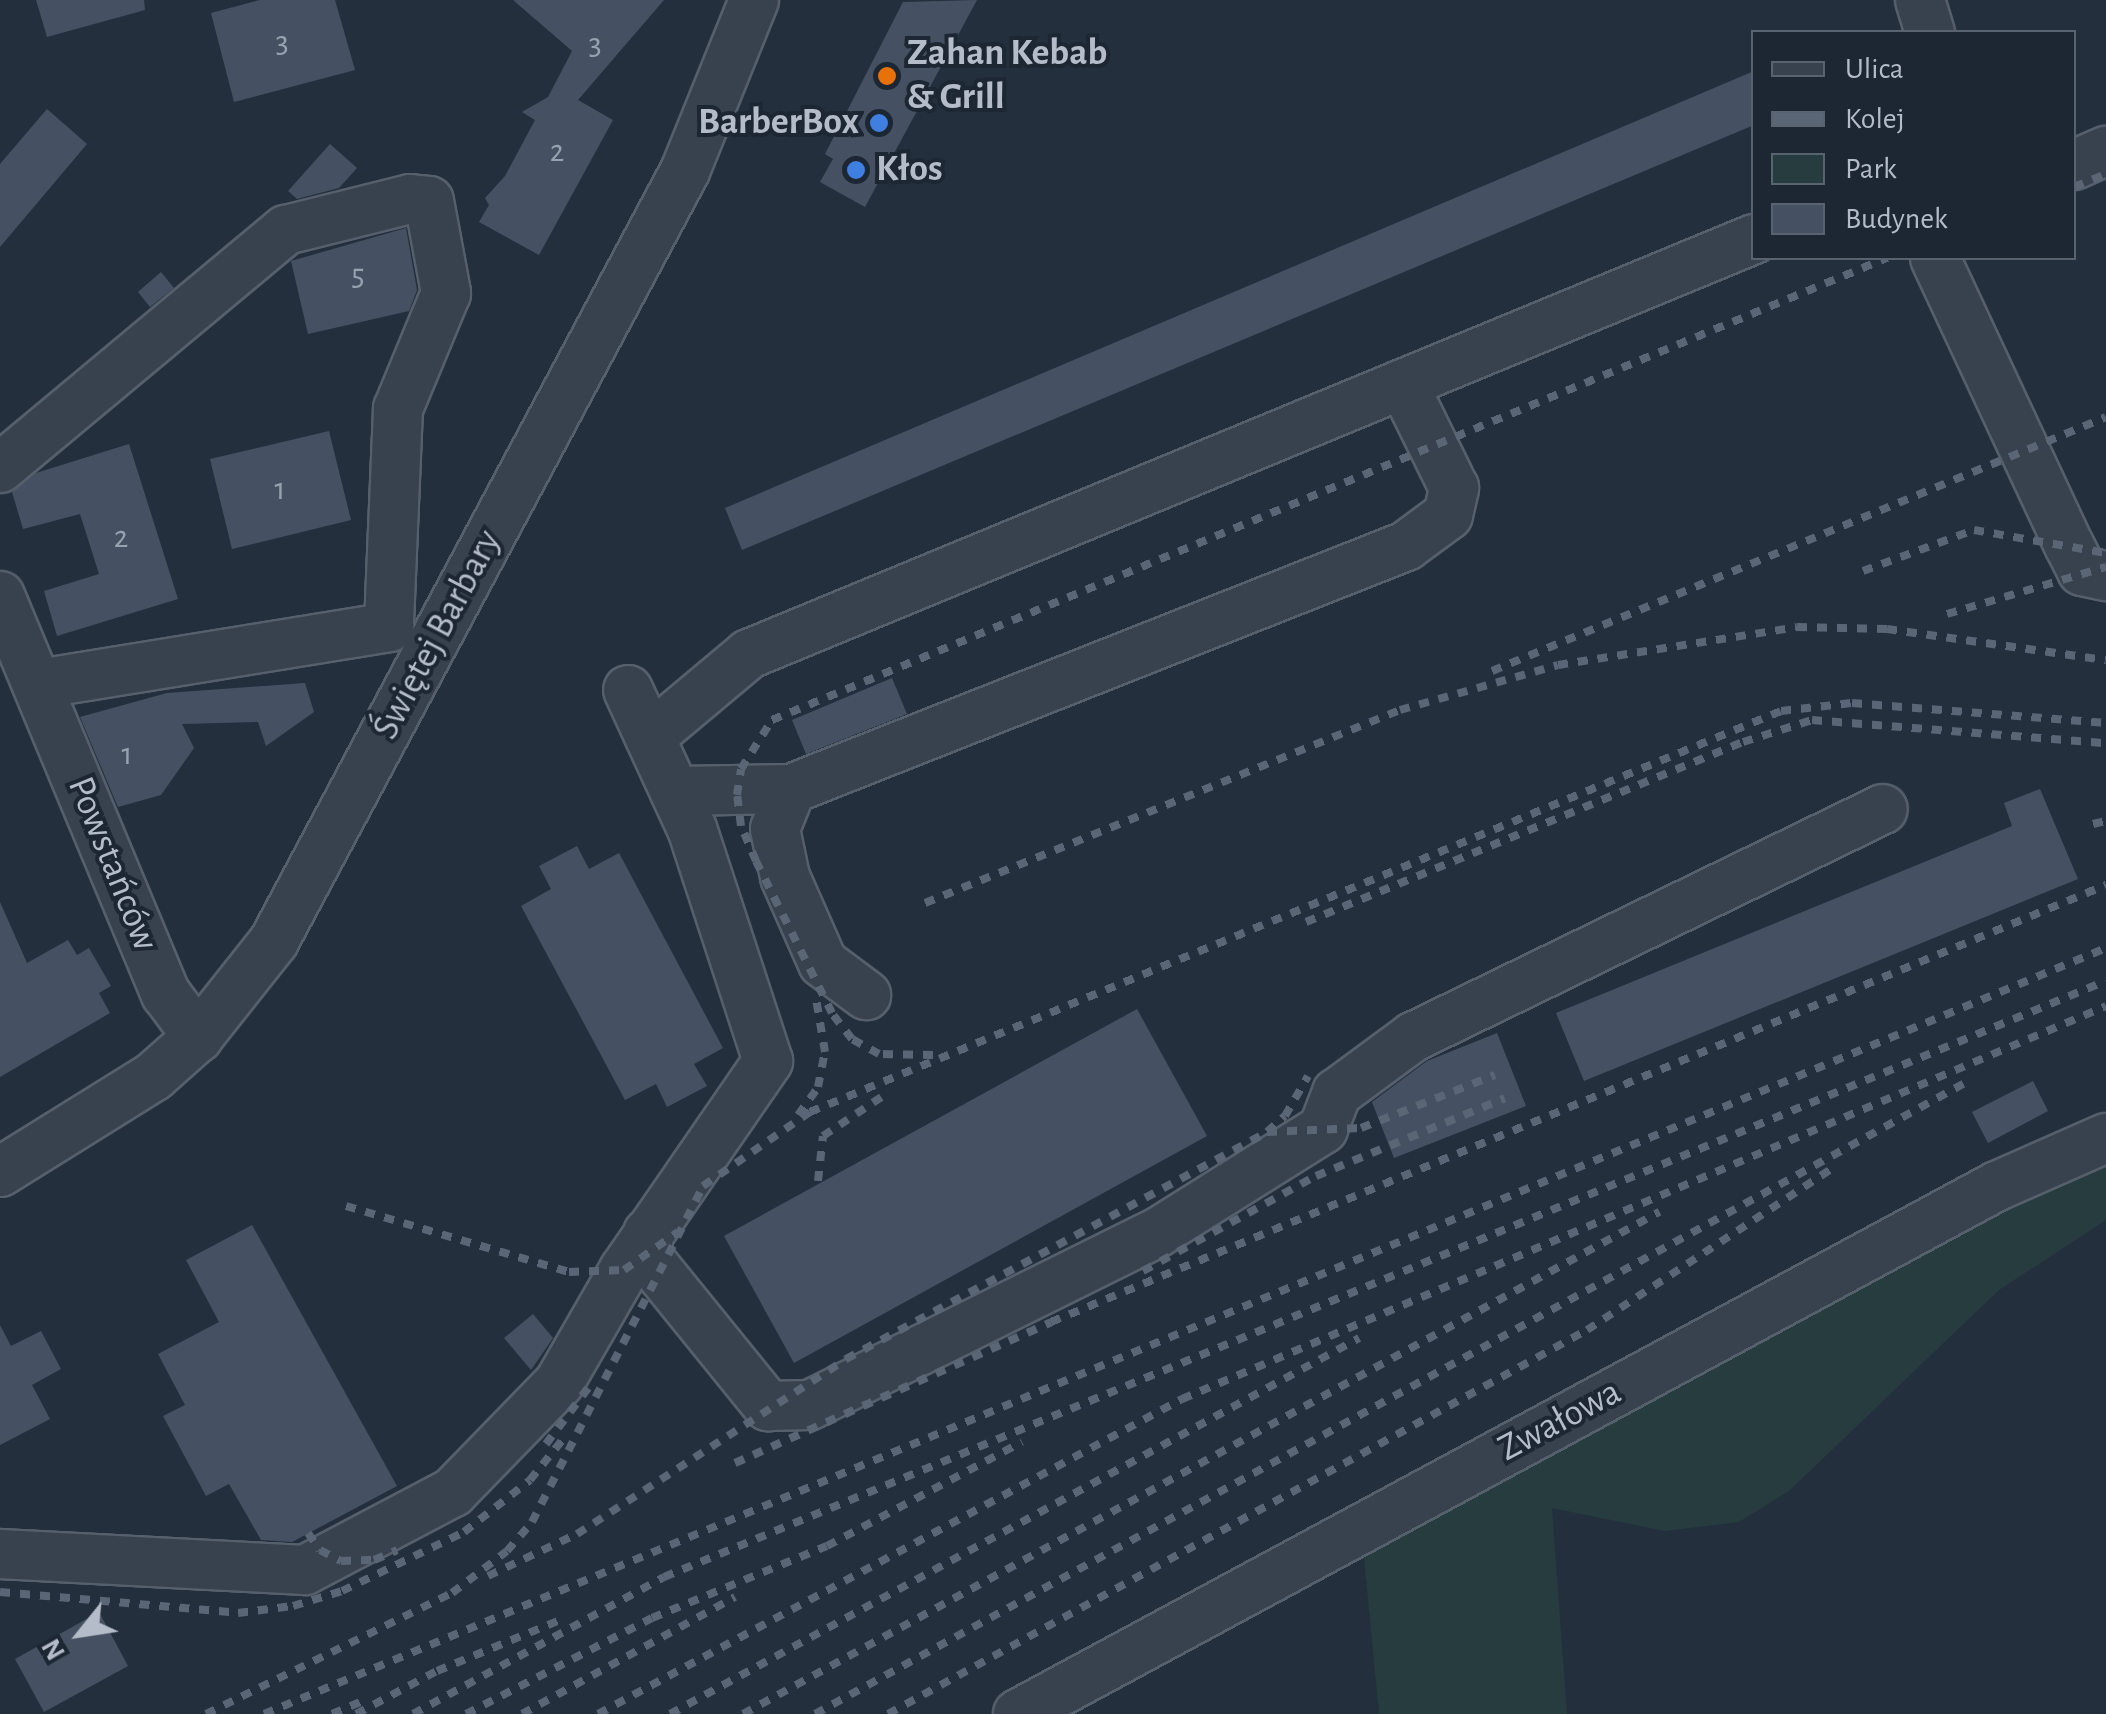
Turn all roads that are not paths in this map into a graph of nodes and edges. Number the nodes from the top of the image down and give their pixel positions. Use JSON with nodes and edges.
{"nodes":[{"id":1,"x":754,"y":0,"type":"edge"},
{"id":2,"x":1920,"y":0,"type":"edge"},
{"id":3,"x":1929,"y":30,"type":"edge"},
{"id":4,"x":2106,"y":152,"type":"edge"},
{"id":5,"x":2076,"y":164,"type":"edge"},
{"id":6,"x":1751,"y":240,"type":"edge"},
{"id":7,"x":1936,"y":260,"type":"edge"},
{"id":8,"x":1403,"y":384,"type":"junction"},
{"id":9,"x":0,"y":468,"type":"edge"},
{"id":10,"x":2106,"y":576,"type":"edge"},
{"id":11,"x":0,"y":596,"type":"edge"},
{"id":12,"x":389,"y":627,"type":"junction"},
{"id":13,"x":430,"y":650,"type":"junction"},
{"id":14,"x":38,"y":684,"type":"junction"},
{"id":15,"x":628,"y":690,"type":"dead end"},
{"id":16,"x":650,"y":737,"type":"junction"},
{"id":17,"x":791,"y":789,"type":"junction"},
{"id":18,"x":675,"y":791,"type":"junction"},
{"id":19,"x":1883,"y":809,"type":"dead end"},
{"id":20,"x":866,"y":995,"type":"dead end"},
{"id":21,"x":198,"y":1037,"type":"junction"},
{"id":22,"x":2106,"y":1138,"type":"edge"},
{"id":23,"x":0,"y":1172,"type":"edge"},
{"id":24,"x":648,"y":1233,"type":"junction"},
{"id":25,"x":0,"y":1554,"type":"edge"},
{"id":26,"x":1018,"y":1714,"type":"edge"}],
"edges":[{"from":1,"to":13,"type":"street","name":"Świętej Barbary"},
{"from":2,"to":3,"type":"street"},
{"from":4,"to":5,"type":"street"},
{"from":6,"to":8,"type":"street"},
{"from":7,"to":10,"type":"street"},
{"from":8,"to":16,"type":"street"},
{"from":8,"to":17,"type":"street"},
{"from":9,"to":12,"type":"street"},
{"from":11,"to":14,"type":"street","name":"Powstańców"},
{"from":12,"to":13,"type":"street"},
{"from":12,"to":14,"type":"street"},
{"from":13,"to":21,"type":"street","name":"Świętej Barbary"},
{"from":14,"to":21,"type":"street","name":"Powstańców"},
{"from":15,"to":16,"type":"street"},
{"from":16,"to":18,"type":"street"},
{"from":17,"to":18,"type":"street"},
{"from":17,"to":20,"type":"street"},
{"from":18,"to":24,"type":"street"},
{"from":19,"to":24,"type":"street"},
{"from":21,"to":23,"type":"street","name":"Świętej Barbary"},
{"from":22,"to":26,"type":"street","name":"Zwałowa"},
{"from":24,"to":25,"type":"street"}]}
